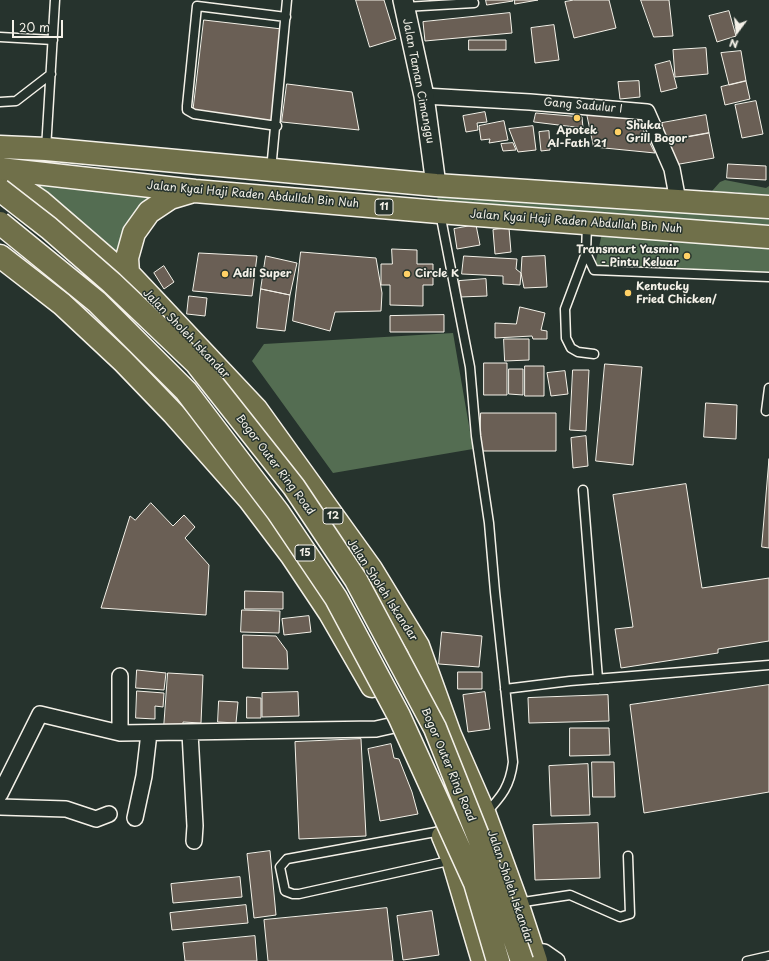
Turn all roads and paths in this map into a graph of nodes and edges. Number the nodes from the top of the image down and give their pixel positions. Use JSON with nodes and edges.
{"nodes":[{"id":1,"x":55,"y":0,"type":"edge"},
{"id":2,"x":287,"y":0,"type":"edge"},
{"id":3,"x":447,"y":2,"type":"edge"},
{"id":4,"x":474,"y":3,"type":"dead end"},
{"id":5,"x":404,"y":4,"type":"edge"},
{"id":6,"x":286,"y":17,"type":"junction"},
{"id":7,"x":0,"y":37,"type":"edge"},
{"id":8,"x":53,"y":40,"type":"junction"},
{"id":9,"x":51,"y":74,"type":"junction"},
{"id":10,"x":424,"y":96,"type":"junction"},
{"id":11,"x":0,"y":102,"type":"edge"},
{"id":12,"x":277,"y":126,"type":"junction"},
{"id":13,"x":0,"y":147,"type":"edge"},
{"id":14,"x":46,"y":149,"type":"junction"},
{"id":15,"x":0,"y":169,"type":"edge"},
{"id":16,"x":271,"y":171,"type":"junction"},
{"id":17,"x":0,"y":174,"type":"edge"},
{"id":18,"x":436,"y":185,"type":"junction"},
{"id":19,"x":0,"y":190,"type":"edge"},
{"id":20,"x":195,"y":191,"type":"junction"},
{"id":21,"x":678,"y":201,"type":"junction"},
{"id":22,"x":769,"y":207,"type":"edge"},
{"id":23,"x":440,"y":212,"type":"junction"},
{"id":24,"x":587,"y":222,"type":"junction"},
{"id":25,"x":0,"y":223,"type":"edge"},
{"id":26,"x":769,"y":237,"type":"edge"},
{"id":27,"x":586,"y":253,"type":"junction"},
{"id":28,"x":0,"y":256,"type":"edge"},
{"id":29,"x":128,"y":273,"type":"junction"},
{"id":30,"x":769,"y":278,"type":"edge"},
{"id":31,"x":594,"y":354,"type":"dead end"},
{"id":32,"x":769,"y":388,"type":"edge"},
{"id":33,"x":766,"y":411,"type":"dead end"},
{"id":34,"x":583,"y":490,"type":"dead end"},
{"id":35,"x":769,"y":665,"type":"edge"},
{"id":36,"x":120,"y":676,"type":"dead end"},
{"id":37,"x":598,"y":679,"type":"junction"},
{"id":38,"x":505,"y":689,"type":"junction"},
{"id":39,"x":394,"y":725,"type":"junction"},
{"id":40,"x":120,"y":733,"type":"junction"},
{"id":41,"x":148,"y":733,"type":"junction"},
{"id":42,"x":190,"y":733,"type":"junction"},
{"id":43,"x":0,"y":794,"type":"edge"},
{"id":44,"x":0,"y":807,"type":"edge"},
{"id":45,"x":110,"y":814,"type":"dead end"},
{"id":46,"x":485,"y":815,"type":"junction"},
{"id":47,"x":135,"y":818,"type":"dead end"},
{"id":48,"x":440,"y":831,"type":"junction"},
{"id":49,"x":194,"y":841,"type":"dead end"},
{"id":50,"x":628,"y":856,"type":"dead end"},
{"id":51,"x":453,"y":860,"type":"junction"},
{"id":52,"x":517,"y":903,"type":"junction"},
{"id":53,"x":769,"y":956,"type":"edge"},
{"id":54,"x":530,"y":958,"type":"edge"},
{"id":55,"x":483,"y":961,"type":"edge"},
{"id":56,"x":498,"y":961,"type":"edge"},
{"id":57,"x":557,"y":961,"type":"edge"},
{"id":58,"x":747,"y":961,"type":"edge"}],
"edges":[{"from":1,"to":8,"type":"lane"},
{"from":2,"to":6,"type":"lane"},
{"from":3,"to":4,"type":"lane"},
{"from":3,"to":5,"type":"lane"},
{"from":5,"to":10,"type":"street","name":"Jalan Taman Cimanggu"},
{"from":6,"to":12,"type":"lane"},
{"from":6,"to":12,"type":"lane"},
{"from":7,"to":8,"type":"lane"},
{"from":8,"to":9,"type":"lane"},
{"from":9,"to":11,"type":"lane"},
{"from":9,"to":14,"type":"lane"},
{"from":10,"to":18,"type":"street","name":"Jalan Taman Cimanggu"},
{"from":10,"to":21,"type":"street","name":"Gang Sadulur I"},
{"from":12,"to":16,"type":"lane"},
{"from":13,"to":14,"type":"highway"},
{"from":14,"to":16,"type":"highway"},
{"from":15,"to":20,"type":"highway","name":"Jalan Kyai Haji Raden Abdullah Bin Nuh","number":"11"},
{"from":16,"to":18,"type":"highway"},
{"from":17,"to":29,"type":"highway","name":"Jalan Sholeh Iskandar","number":"12"},
{"from":18,"to":21,"type":"highway"},
{"from":19,"to":54,"type":"highway","name":"Bogor Outer Ring Road","number":"15","bridge":true},
{"from":20,"to":23,"type":"highway","name":"Jalan Kyai Haji Raden Abdullah Bin Nuh","number":"11"},
{"from":20,"to":29,"type":"highway"},
{"from":21,"to":22,"type":"highway"},
{"from":23,"to":24,"type":"highway","name":"Jalan Kyai Haji Raden Abdullah Bin Nuh","number":"11"},
{"from":23,"to":38,"type":"lane"},
{"from":24,"to":26,"type":"highway","name":"Jalan Kyai Haji Raden Abdullah Bin Nuh","number":"11"},
{"from":24,"to":27,"type":"lane"},
{"from":25,"to":56,"type":"highway","name":"Bogor Outer Ring Road","number":"15","bridge":true},
{"from":27,"to":30,"type":"lane"},
{"from":27,"to":31,"type":"lane"},
{"from":28,"to":39,"type":"highway"},
{"from":29,"to":46,"type":"highway","name":"Jalan Sholeh Iskandar","number":"12"},
{"from":32,"to":33,"type":"lane"},
{"from":34,"to":37,"type":"lane"},
{"from":35,"to":37,"type":"lane"},
{"from":36,"to":40,"type":"street"},
{"from":37,"to":38,"type":"lane"},
{"from":38,"to":46,"type":"lane"},
{"from":39,"to":42,"type":"street"},
{"from":39,"to":48,"type":"highway"},
{"from":40,"to":41,"type":"street"},
{"from":40,"to":43,"type":"street"},
{"from":41,"to":42,"type":"street"},
{"from":41,"to":47,"type":"street"},
{"from":42,"to":49,"type":"street"},
{"from":44,"to":45,"type":"street"},
{"from":46,"to":48,"type":"highway"},
{"from":46,"to":52,"type":"highway","name":"Jalan Sholeh Iskandar","number":"12"},
{"from":48,"to":51,"type":"highway"},
{"from":48,"to":51,"type":"lane"},
{"from":50,"to":52,"type":"lane"},
{"from":51,"to":55,"type":"highway"},
{"from":52,"to":54,"type":"highway","name":"Jalan Sholeh Iskandar","number":"12"},
{"from":53,"to":58,"type":"lane"},
{"from":54,"to":57,"type":"street"}]}
